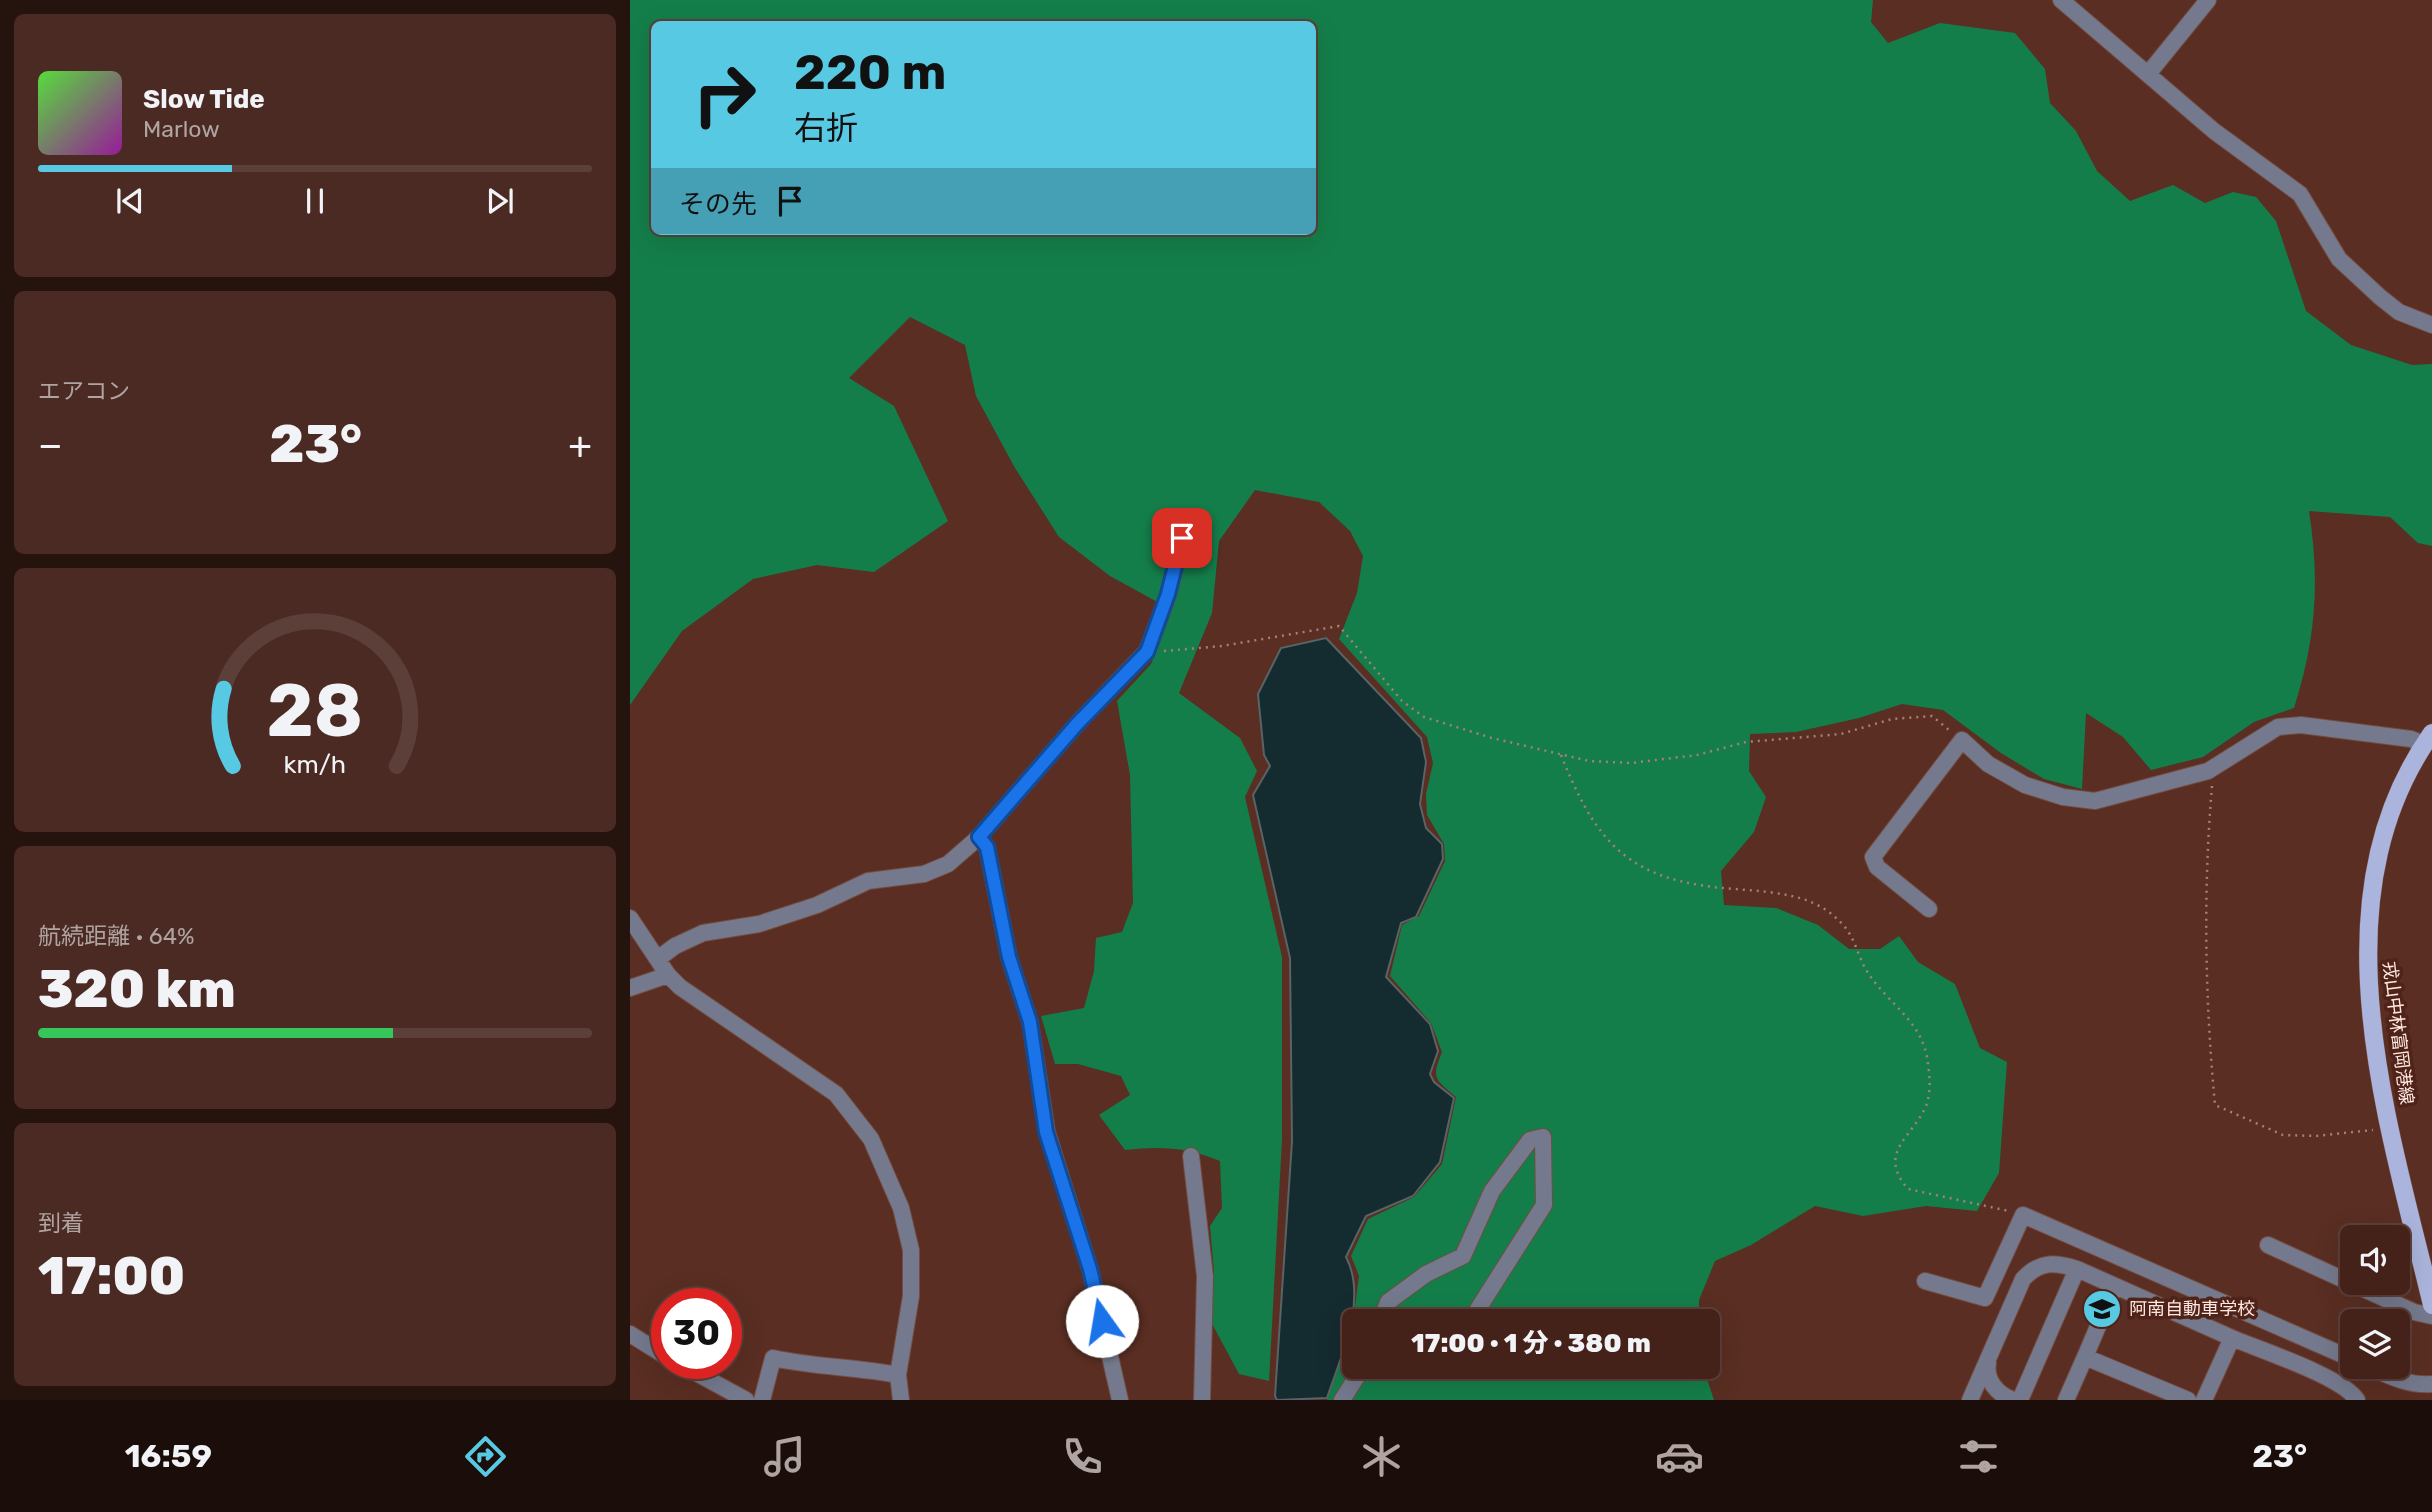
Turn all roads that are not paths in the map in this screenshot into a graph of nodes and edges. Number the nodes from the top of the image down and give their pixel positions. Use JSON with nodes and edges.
{"nodes":[{"id":1,"x":2061,"y":0,"type":"edge"},
{"id":2,"x":2208,"y":0,"type":"edge"},
{"id":3,"x":2147,"y":74,"type":"junction"},
{"id":4,"x":2432,"y":325,"type":"edge"},
{"id":5,"x":1182,"y":538,"type":"dead end"},
{"id":6,"x":2428,"y":739,"type":"edge"},
{"id":7,"x":979,"y":837,"type":"junction"},
{"id":8,"x":1929,"y":909,"type":"dead end"},
{"id":9,"x":630,"y":918,"type":"edge"},
{"id":10,"x":659,"y":958,"type":"junction"},
{"id":11,"x":668,"y":975,"type":"junction"},
{"id":12,"x":630,"y":988,"type":"edge"},
{"id":13,"x":1191,"y":1156,"type":"dead end"},
{"id":14,"x":2267,"y":1245,"type":"dead end"},
{"id":15,"x":2077,"y":1269,"type":"junction"},
{"id":16,"x":1925,"y":1281,"type":"dead end"},
{"id":17,"x":2115,"y":1286,"type":"junction"},
{"id":18,"x":2432,"y":1305,"type":"edge"},
{"id":19,"x":1478,"y":1308,"type":"dead end"},
{"id":20,"x":1385,"y":1309,"type":"edge"},
{"id":21,"x":2432,"y":1316,"type":"edge"},
{"id":22,"x":630,"y":1334,"type":"edge"},
{"id":23,"x":2232,"y":1338,"type":"junction"},
{"id":24,"x":651,"y":1347,"type":"edge"},
{"id":25,"x":2340,"y":1354,"type":"edge"},
{"id":26,"x":2085,"y":1357,"type":"junction"},
{"id":27,"x":1988,"y":1359,"type":"junction"},
{"id":28,"x":898,"y":1375,"type":"junction"},
{"id":29,"x":712,"y":1379,"type":"edge"},
{"id":30,"x":1355,"y":1379,"type":"edge"},
{"id":31,"x":2396,"y":1379,"type":"edge"},
{"id":32,"x":2432,"y":1384,"type":"edge"},
{"id":33,"x":756,"y":1400,"type":"edge"},
{"id":34,"x":901,"y":1400,"type":"edge"},
{"id":35,"x":1120,"y":1400,"type":"edge"},
{"id":36,"x":1202,"y":1400,"type":"edge"},
{"id":37,"x":1342,"y":1400,"type":"edge"},
{"id":38,"x":1970,"y":1400,"type":"edge"},
{"id":39,"x":2013,"y":1400,"type":"edge"},
{"id":40,"x":2020,"y":1400,"type":"edge"},
{"id":41,"x":2066,"y":1400,"type":"edge"},
{"id":42,"x":2188,"y":1400,"type":"edge"},
{"id":43,"x":2204,"y":1400,"type":"edge"},
{"id":44,"x":2357,"y":1400,"type":"edge"}],
"edges":[{"from":1,"to":3,"type":"street"},
{"from":2,"to":3,"type":"street"},
{"from":3,"to":4,"type":"street"},
{"from":5,"to":7,"type":"street"},
{"from":6,"to":8,"type":"street"},
{"from":6,"to":18,"type":"main road","name":"戎山中林富岡港線"},
{"from":7,"to":10,"type":"street"},
{"from":7,"to":35,"type":"street"},
{"from":9,"to":10,"type":"street"},
{"from":10,"to":11,"type":"street"},
{"from":11,"to":12,"type":"street"},
{"from":11,"to":28,"type":"street"},
{"from":13,"to":36,"type":"street"},
{"from":14,"to":21,"type":"street"},
{"from":15,"to":17,"type":"street"},
{"from":15,"to":27,"type":"street"},
{"from":15,"to":40,"type":"street"},
{"from":16,"to":25,"type":"street"},
{"from":17,"to":23,"type":"street"},
{"from":17,"to":26,"type":"street"},
{"from":19,"to":20,"type":"street"},
{"from":22,"to":24,"type":"street"},
{"from":23,"to":43,"type":"street"},
{"from":23,"to":44,"type":"street"},
{"from":26,"to":41,"type":"street"},
{"from":26,"to":42,"type":"street"},
{"from":27,"to":38,"type":"street"},
{"from":27,"to":39,"type":"street"},
{"from":28,"to":33,"type":"street"},
{"from":28,"to":34,"type":"street"},
{"from":29,"to":33,"type":"street"},
{"from":30,"to":37,"type":"street"},
{"from":31,"to":32,"type":"street"}]}
